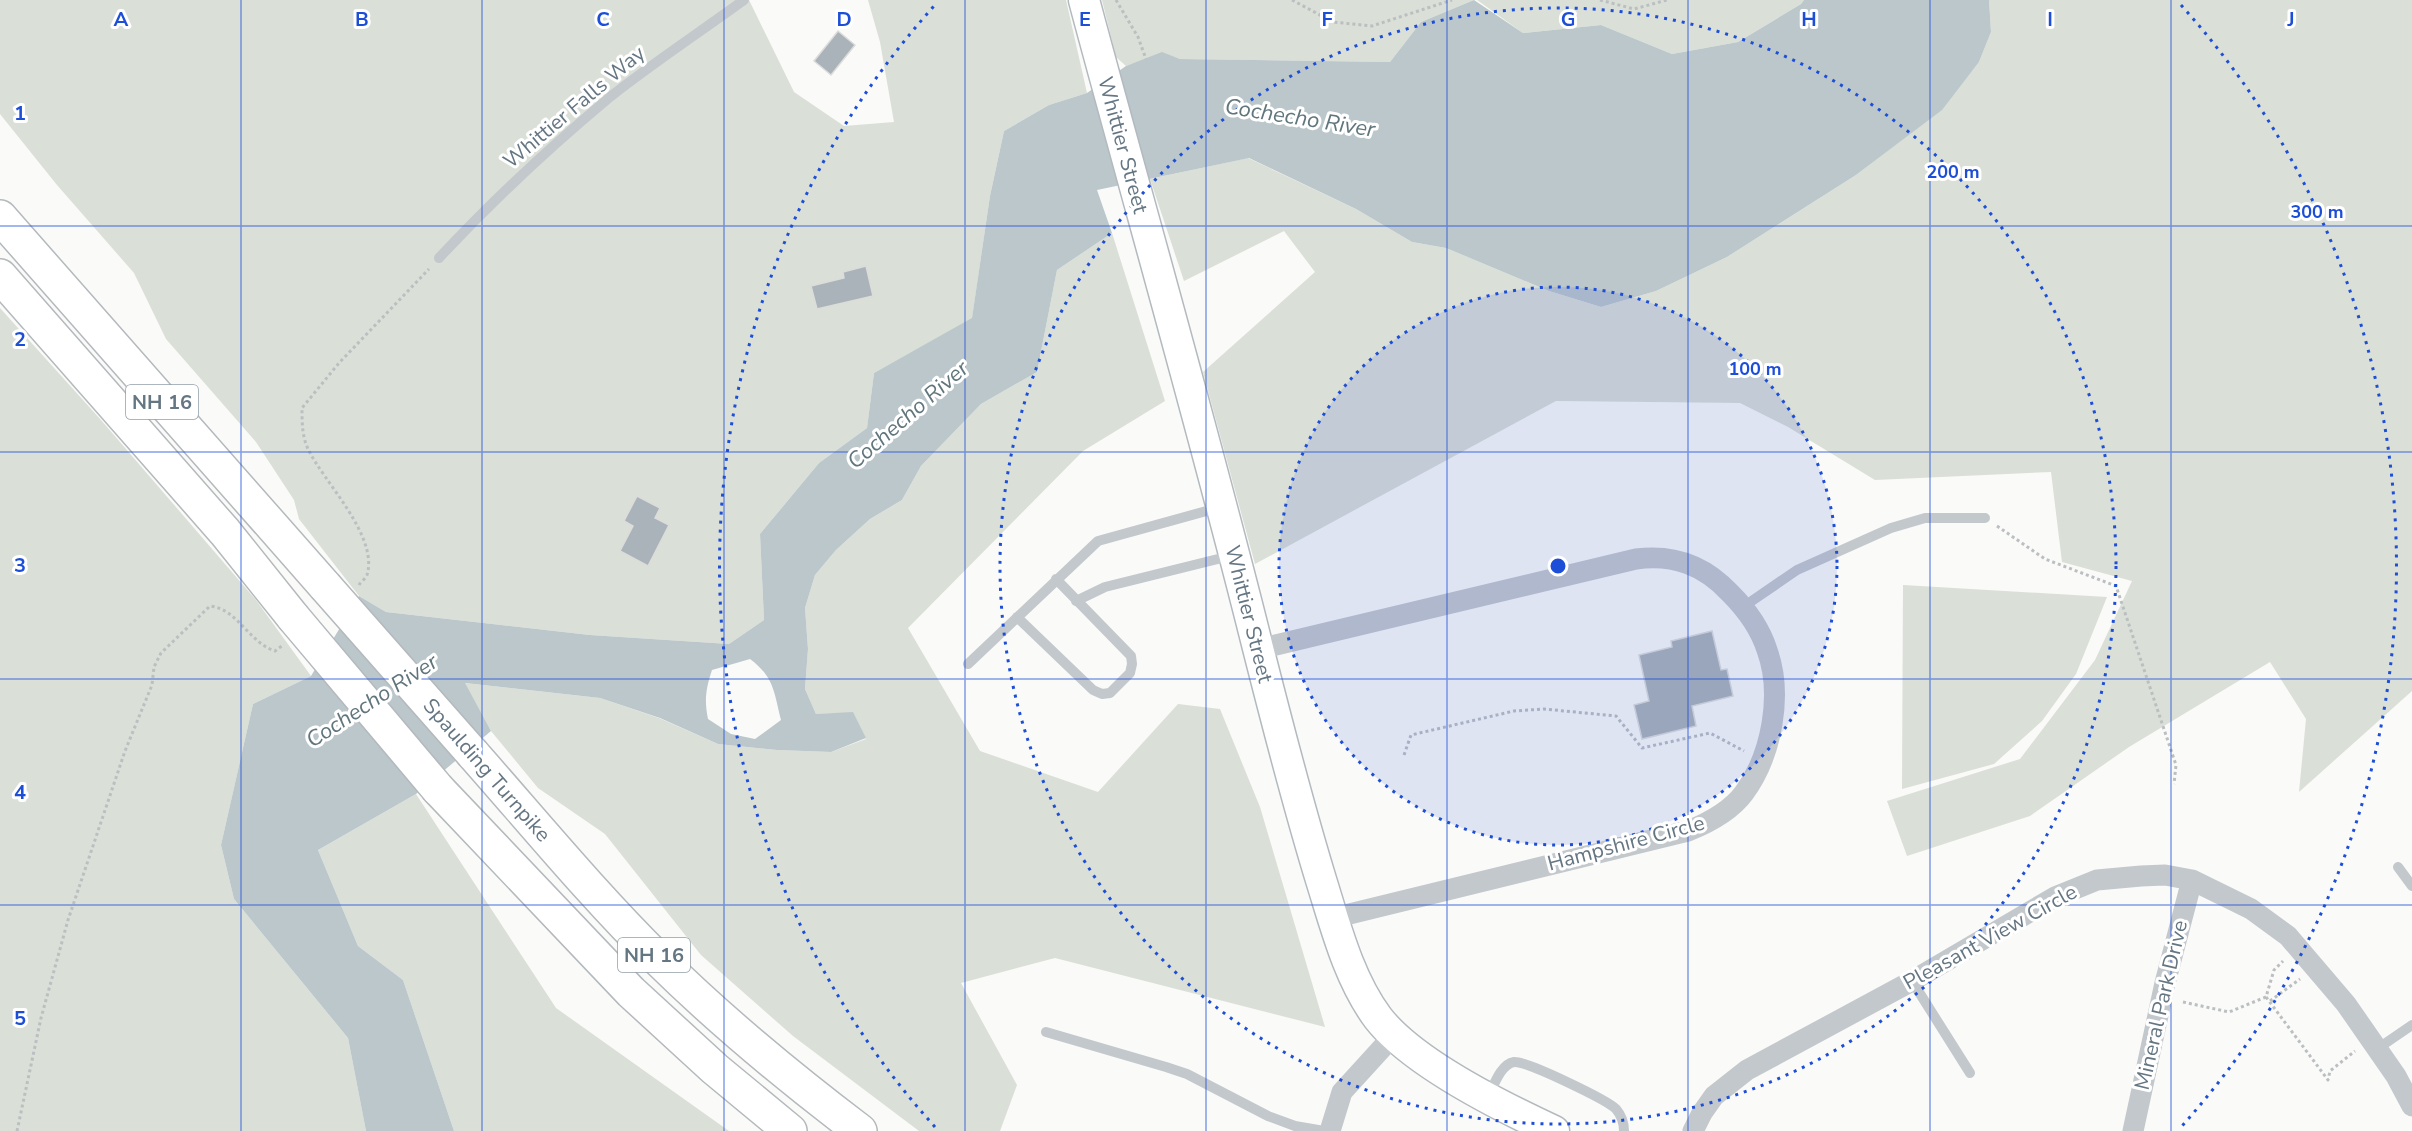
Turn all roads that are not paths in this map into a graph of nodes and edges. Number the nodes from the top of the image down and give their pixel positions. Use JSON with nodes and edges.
{"nodes":[{"id":1,"x":744,"y":0,"type":"edge"},
{"id":2,"x":1084,"y":0,"type":"edge"},
{"id":3,"x":0,"y":217,"type":"edge"},
{"id":4,"x":440,"y":258,"type":"road end"},
{"id":5,"x":0,"y":276,"type":"edge"},
{"id":6,"x":1222,"y":507,"type":"junction"},
{"id":7,"x":1985,"y":518,"type":"road end"},
{"id":8,"x":1234,"y":555,"type":"junction"},
{"id":9,"x":1056,"y":579,"type":"junction"},
{"id":10,"x":1076,"y":601,"type":"junction"},
{"id":11,"x":1743,"y":607,"type":"junction"},
{"id":12,"x":1017,"y":617,"type":"junction"},
{"id":13,"x":1259,"y":649,"type":"junction"},
{"id":14,"x":968,"y":664,"type":"dead end"},
{"id":15,"x":2398,"y":867,"type":"dead end"},
{"id":16,"x":2192,"y":880,"type":"junction"},
{"id":17,"x":2412,"y":886,"type":"edge"},
{"id":18,"x":1333,"y":918,"type":"junction"},
{"id":19,"x":1912,"y":981,"type":"junction"},
{"id":20,"x":2412,"y":1025,"type":"edge"},
{"id":21,"x":1046,"y":1032,"type":"dead end"},
{"id":22,"x":1393,"y":1036,"type":"junction"},
{"id":23,"x":2367,"y":1049,"type":"junction"},
{"id":24,"x":1970,"y":1073,"type":"dead end"},
{"id":25,"x":1488,"y":1097,"type":"junction"},
{"id":26,"x":2412,"y":1106,"type":"edge"},
{"id":27,"x":790,"y":1131,"type":"edge"},
{"id":28,"x":860,"y":1131,"type":"edge"},
{"id":29,"x":1324,"y":1131,"type":"edge"},
{"id":30,"x":1330,"y":1131,"type":"edge"},
{"id":31,"x":1554,"y":1131,"type":"edge"},
{"id":32,"x":1624,"y":1131,"type":"edge"},
{"id":33,"x":1694,"y":1131,"type":"edge"},
{"id":34,"x":2133,"y":1131,"type":"edge"}],
"edges":[{"from":1,"to":4,"type":"lane","name":"Whittier Falls Way"},
{"from":2,"to":6,"type":"street","name":"Whittier Street"},
{"from":3,"to":28,"type":"highway","name":"Spaulding Turnpike","number":"NH 16","bridge":true},
{"from":5,"to":27,"type":"highway","number":"NH 16","bridge":true},
{"from":6,"to":8,"type":"street","name":"Whittier Street"},
{"from":6,"to":9,"type":"lane"},
{"from":7,"to":11,"type":"lane"},
{"from":8,"to":10,"type":"lane"},
{"from":8,"to":13,"type":"street","name":"Whittier Street"},
{"from":9,"to":10,"type":"lane"},
{"from":9,"to":12,"type":"lane"},
{"from":10,"to":12,"type":"lane"},
{"from":11,"to":13,"type":"street","name":"Hampshire Circle"},
{"from":11,"to":18,"type":"street","name":"Hampshire Circle"},
{"from":12,"to":14,"type":"lane"},
{"from":13,"to":18,"type":"street","name":"Whittier Street"},
{"from":15,"to":17,"type":"lane"},
{"from":16,"to":19,"type":"street","name":"Pleasant View Circle"},
{"from":16,"to":23,"type":"street","name":"Pleasant View Circle"},
{"from":16,"to":34,"type":"street","name":"Mineral Park Drive"},
{"from":18,"to":22,"type":"street","name":"Whittier Street"},
{"from":19,"to":24,"type":"lane"},
{"from":19,"to":33,"type":"street","name":"Pleasant View Circle"},
{"from":20,"to":23,"type":"lane"},
{"from":21,"to":29,"type":"lane"},
{"from":22,"to":25,"type":"street","name":"Whittier Street"},
{"from":22,"to":30,"type":"street"},
{"from":23,"to":26,"type":"street","name":"Pleasant View Circle"},
{"from":25,"to":31,"type":"street","name":"Whittier Street"},
{"from":25,"to":32,"type":"lane"}]}
